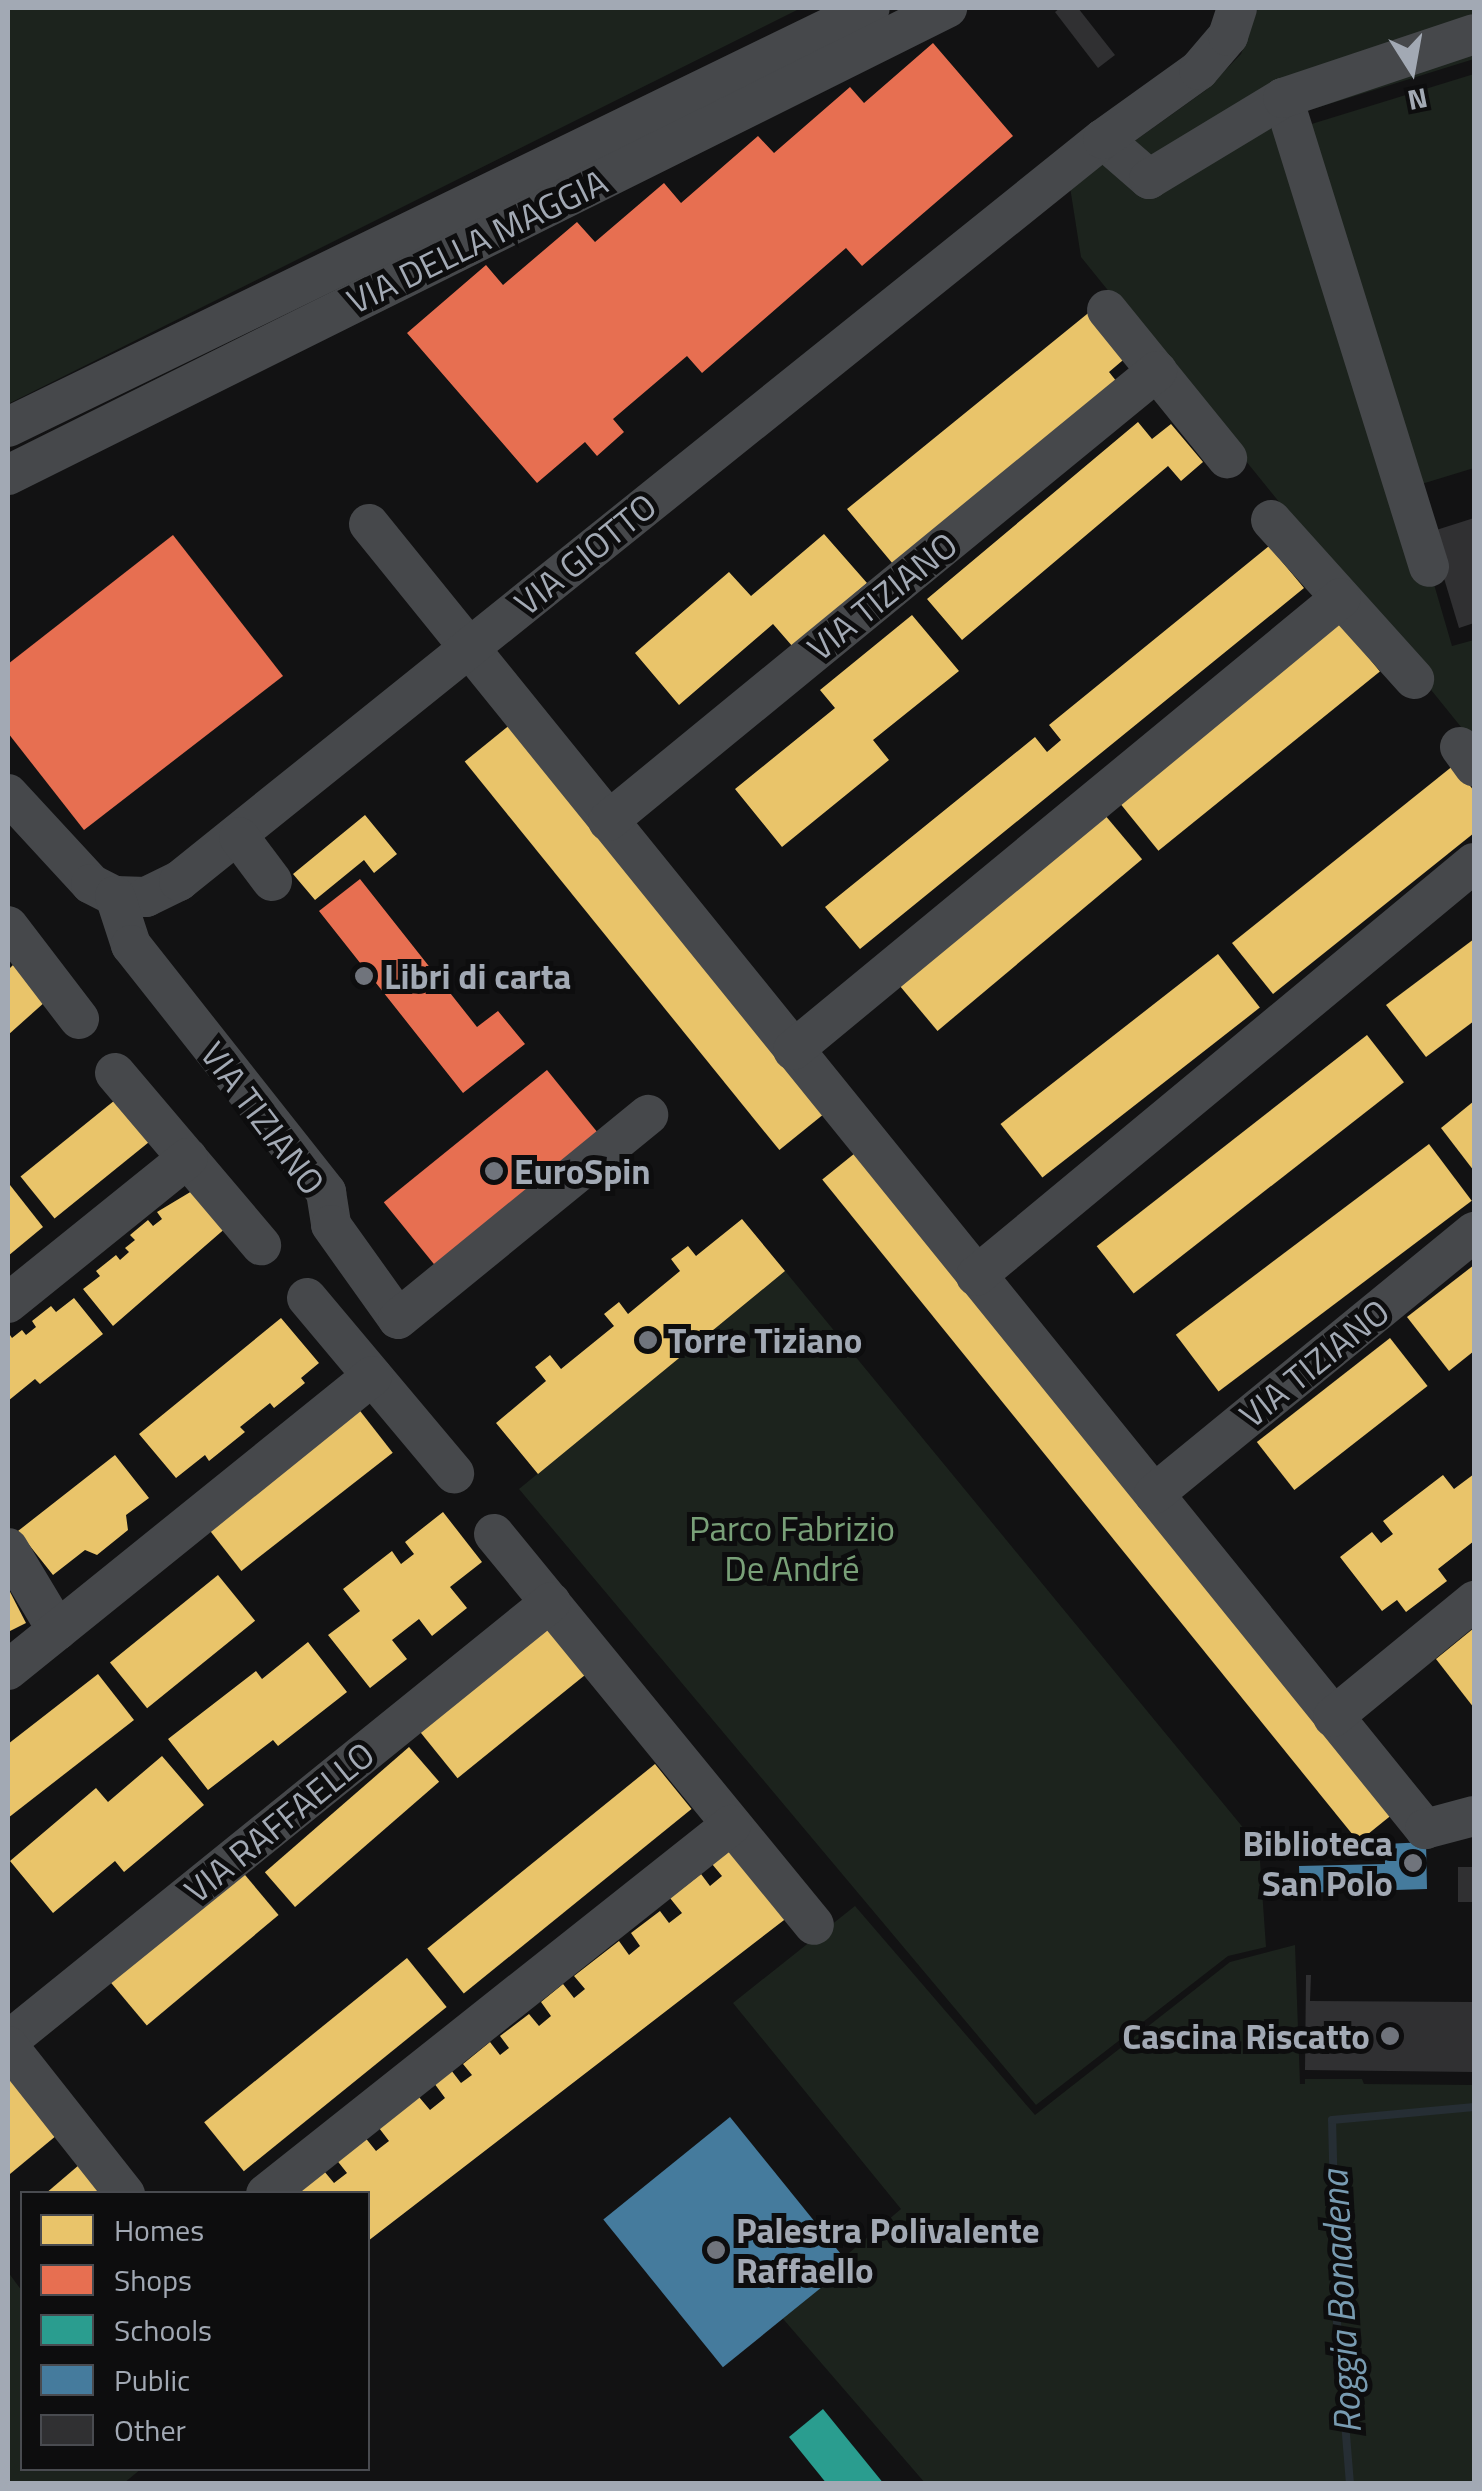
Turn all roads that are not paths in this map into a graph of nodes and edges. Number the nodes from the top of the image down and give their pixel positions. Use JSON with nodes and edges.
{"nodes":[{"id":1,"x":870,"y":8,"type":"edge"},
{"id":2,"x":947,"y":8,"type":"edge"},
{"id":3,"x":1206,"y":8,"type":"edge"},
{"id":4,"x":1237,"y":8,"type":"edge"},
{"id":5,"x":1474,"y":34,"type":"edge"},
{"id":6,"x":1164,"y":93,"type":"junction"},
{"id":7,"x":1283,"y":98,"type":"junction"},
{"id":8,"x":1103,"y":138,"type":"junction"},
{"id":9,"x":1107,"y":310,"type":"dead end"},
{"id":10,"x":1157,"y":371,"type":"junction"},
{"id":11,"x":8,"y":426,"type":"edge"},
{"id":12,"x":1228,"y":458,"type":"dead end"},
{"id":13,"x":8,"y":475,"type":"edge"},
{"id":14,"x":1271,"y":520,"type":"dead end"},
{"id":15,"x":369,"y":524,"type":"dead end"},
{"id":16,"x":1429,"y":567,"type":"dead end"},
{"id":17,"x":1341,"y":598,"type":"junction"},
{"id":18,"x":468,"y":648,"type":"junction"},
{"id":19,"x":1414,"y":679,"type":"dead end"},
{"id":20,"x":8,"y":794,"type":"edge"},
{"id":21,"x":608,"y":821,"type":"junction"},
{"id":22,"x":238,"y":837,"type":"junction"},
{"id":23,"x":1474,"y":863,"type":"edge"},
{"id":24,"x":272,"y":881,"type":"dead end"},
{"id":25,"x":115,"y":896,"type":"junction"},
{"id":26,"x":9,"y":930,"type":"edge"},
{"id":27,"x":80,"y":1018,"type":"dead end"},
{"id":28,"x":793,"y":1050,"type":"junction"},
{"id":29,"x":114,"y":1073,"type":"dead end"},
{"id":30,"x":648,"y":1115,"type":"dead end"},
{"id":31,"x":188,"y":1158,"type":"junction"},
{"id":32,"x":1474,"y":1232,"type":"edge"},
{"id":33,"x":261,"y":1245,"type":"dead end"},
{"id":34,"x":976,"y":1276,"type":"junction"},
{"id":35,"x":307,"y":1298,"type":"dead end"},
{"id":36,"x":8,"y":1302,"type":"edge"},
{"id":37,"x":372,"y":1376,"type":"junction"},
{"id":38,"x":454,"y":1474,"type":"dead end"},
{"id":39,"x":1154,"y":1494,"type":"junction"},
{"id":40,"x":494,"y":1534,"type":"dead end"},
{"id":41,"x":8,"y":1548,"type":"edge"},
{"id":42,"x":551,"y":1602,"type":"junction"},
{"id":43,"x":1474,"y":1602,"type":"edge"},
{"id":44,"x":57,"y":1630,"type":"junction"},
{"id":45,"x":8,"y":1670,"type":"edge"},
{"id":46,"x":1334,"y":1716,"type":"junction"},
{"id":47,"x":1474,"y":1816,"type":"edge"},
{"id":48,"x":731,"y":1825,"type":"junction"},
{"id":49,"x":814,"y":1924,"type":"dead end"},
{"id":50,"x":8,"y":2043,"type":"edge"},
{"id":51,"x":123,"y":2191,"type":"edge"},
{"id":52,"x":270,"y":2191,"type":"edge"}],
"edges":[{"from":1,"to":11,"type":"street","name":"VIA DELLA MAGGIA"},
{"from":2,"to":13,"type":"street","name":"VIA DELLA MAGGIA"},
{"from":3,"to":6,"type":"street","name":"VIA GIOTTO"},
{"from":4,"to":6,"type":"street","name":"VIA GIOTTO"},
{"from":5,"to":7,"type":"street"},
{"from":6,"to":8,"type":"street","name":"VIA GIOTTO"},
{"from":7,"to":8,"type":"street"},
{"from":7,"to":16,"type":"street"},
{"from":8,"to":18,"type":"street","name":"VIA GIOTTO"},
{"from":9,"to":10,"type":"street"},
{"from":10,"to":12,"type":"street"},
{"from":10,"to":21,"type":"street","name":"VIA TIZIANO"},
{"from":14,"to":17,"type":"street"},
{"from":15,"to":18,"type":"street"},
{"from":17,"to":19,"type":"street"},
{"from":17,"to":28,"type":"street"},
{"from":18,"to":21,"type":"street"},
{"from":18,"to":22,"type":"street","name":"VIA GIOTTO"},
{"from":20,"to":25,"type":"street"},
{"from":21,"to":28,"type":"street"},
{"from":22,"to":24,"type":"street"},
{"from":22,"to":25,"type":"street","name":"VIA GIOTTO"},
{"from":23,"to":34,"type":"street"},
{"from":25,"to":30,"type":"street","name":"VIA TIZIANO"},
{"from":26,"to":27,"type":"street"},
{"from":28,"to":34,"type":"street"},
{"from":29,"to":31,"type":"street"},
{"from":31,"to":33,"type":"street"},
{"from":31,"to":36,"type":"street"},
{"from":32,"to":39,"type":"street","name":"VIA TIZIANO"},
{"from":34,"to":39,"type":"street"},
{"from":35,"to":37,"type":"street"},
{"from":37,"to":38,"type":"street"},
{"from":37,"to":44,"type":"street"},
{"from":39,"to":46,"type":"street"},
{"from":40,"to":42,"type":"street"},
{"from":41,"to":44,"type":"street"},
{"from":42,"to":48,"type":"street"},
{"from":42,"to":50,"type":"street","name":"VIA RAFFAELLO"},
{"from":43,"to":46,"type":"street"},
{"from":44,"to":45,"type":"street"},
{"from":46,"to":47,"type":"street"},
{"from":48,"to":49,"type":"street"},
{"from":48,"to":52,"type":"street"},
{"from":50,"to":51,"type":"street","name":"VIA RAFFAELLO"}]}
